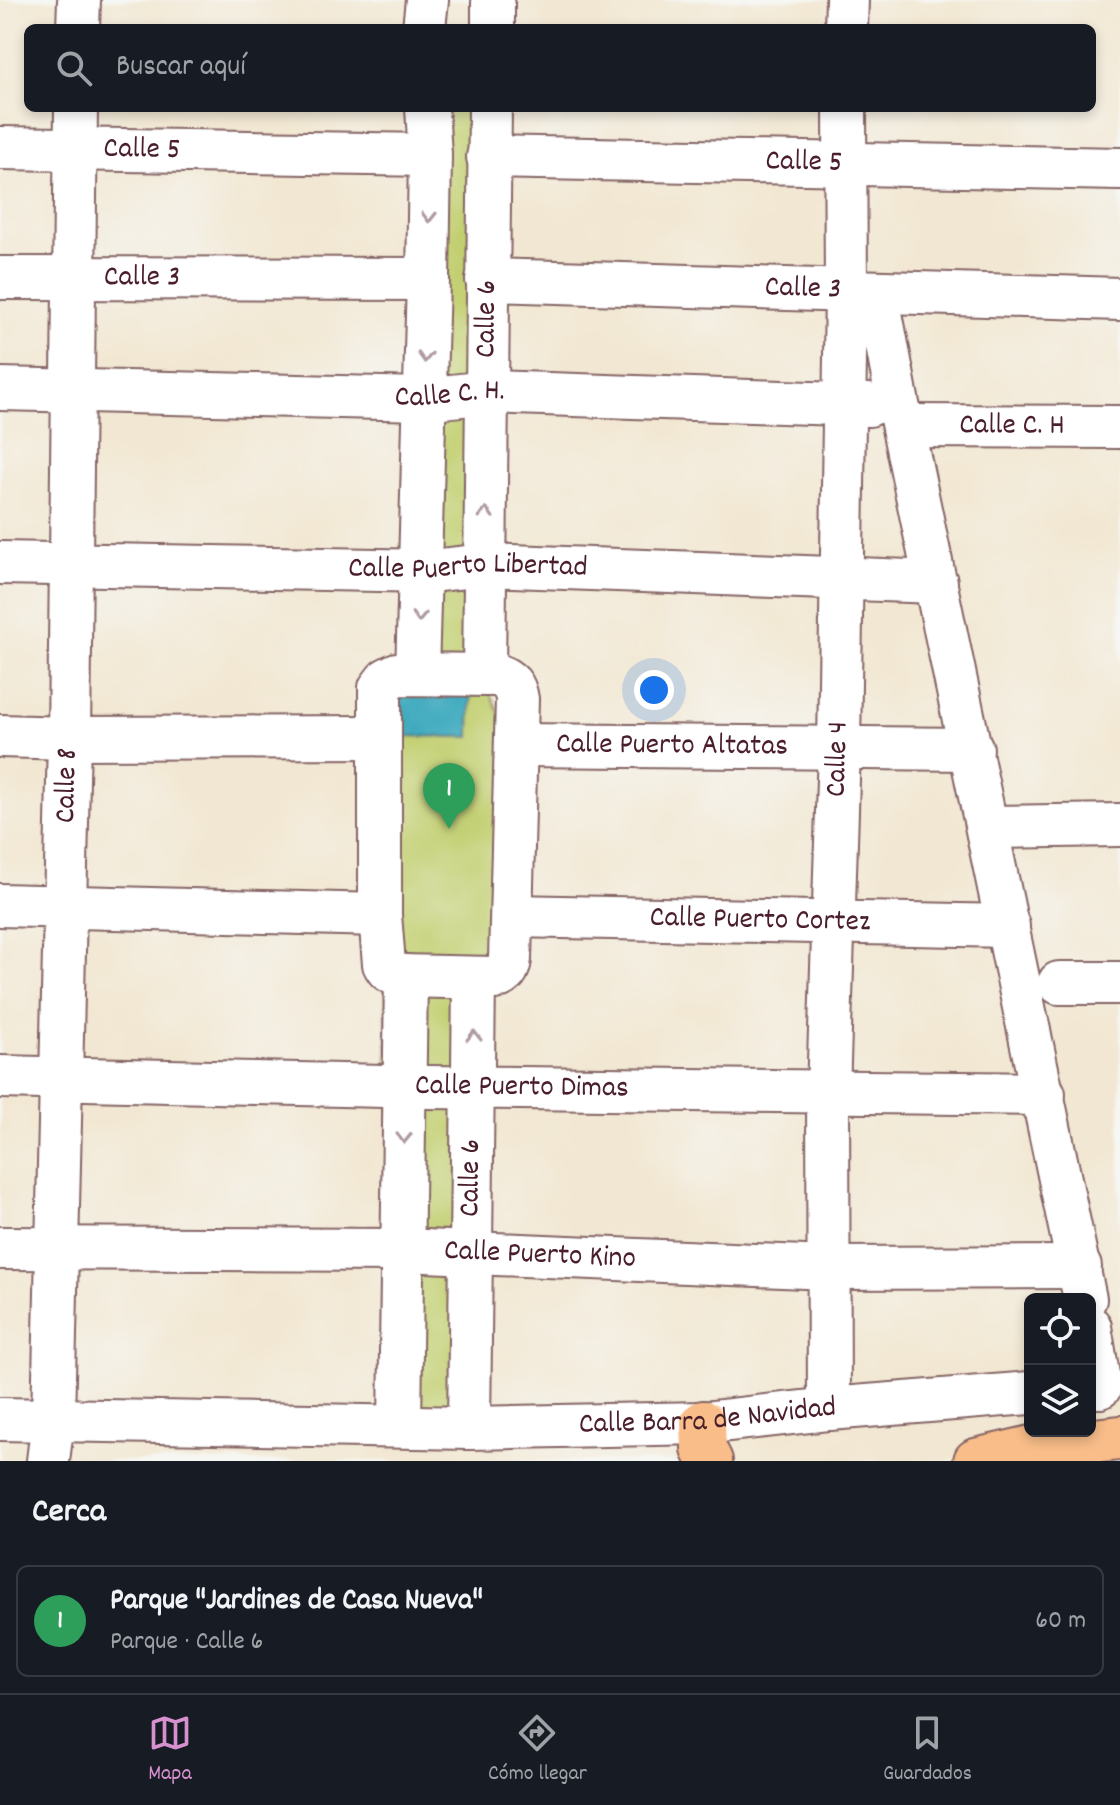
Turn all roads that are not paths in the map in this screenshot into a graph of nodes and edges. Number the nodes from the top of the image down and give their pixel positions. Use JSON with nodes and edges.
{"nodes":[{"id":1,"x":79,"y":0,"type":"edge"},
{"id":2,"x":427,"y":0,"type":"edge"},
{"id":3,"x":493,"y":0,"type":"edge"},
{"id":4,"x":847,"y":0,"type":"edge"},
{"id":5,"x":78,"y":24,"type":"edge"},
{"id":6,"x":424,"y":24,"type":"edge"},
{"id":7,"x":493,"y":24,"type":"edge"},
{"id":8,"x":846,"y":24,"type":"edge"},
{"id":9,"x":76,"y":112,"type":"edge"},
{"id":10,"x":427,"y":112,"type":"edge"},
{"id":11,"x":490,"y":112,"type":"edge"},
{"id":12,"x":845,"y":112,"type":"edge"},
{"id":13,"x":0,"y":148,"type":"edge"},
{"id":14,"x":74,"y":149,"type":"junction"},
{"id":15,"x":430,"y":155,"type":"junction"},
{"id":16,"x":488,"y":157,"type":"junction"},
{"id":17,"x":844,"y":164,"type":"junction"},
{"id":18,"x":1120,"y":169,"type":"edge"},
{"id":19,"x":0,"y":278,"type":"edge"},
{"id":20,"x":75,"y":279,"type":"junction"},
{"id":21,"x":428,"y":279,"type":"junction"},
{"id":22,"x":487,"y":280,"type":"junction"},
{"id":23,"x":861,"y":292,"type":"junction"},
{"id":24,"x":1120,"y":299,"type":"edge"},
{"id":25,"x":0,"y":389,"type":"edge"},
{"id":26,"x":72,"y":390,"type":"junction"},
{"id":27,"x":488,"y":392,"type":"junction"},
{"id":28,"x":424,"y":399,"type":"junction"},
{"id":29,"x":843,"y":405,"type":"junction"},
{"id":30,"x":901,"y":415,"type":"junction"},
{"id":31,"x":1120,"y":427,"type":"edge"},
{"id":32,"x":0,"y":563,"type":"edge"},
{"id":33,"x":72,"y":565,"type":"junction"},
{"id":34,"x":484,"y":565,"type":"junction"},
{"id":35,"x":420,"y":570,"type":"junction"},
{"id":36,"x":841,"y":578,"type":"junction"},
{"id":37,"x":936,"y":582,"type":"junction"},
{"id":38,"x":417,"y":674,"type":"junction"},
{"id":39,"x":484,"y":675,"type":"junction"},
{"id":40,"x":0,"y":736,"type":"edge"},
{"id":41,"x":380,"y":737,"type":"junction"},
{"id":42,"x":69,"y":738,"type":"junction"},
{"id":43,"x":516,"y":745,"type":"junction"},
{"id":44,"x":839,"y":748,"type":"junction"},
{"id":45,"x":972,"y":749,"type":"junction"},
{"id":46,"x":1120,"y":825,"type":"edge"},
{"id":47,"x":989,"y":827,"type":"junction"},
{"id":48,"x":0,"y":905,"type":"edge"},
{"id":49,"x":65,"y":907,"type":"junction"},
{"id":50,"x":380,"y":915,"type":"junction"},
{"id":51,"x":512,"y":916,"type":"junction"},
{"id":52,"x":834,"y":922,"type":"junction"},
{"id":53,"x":1008,"y":926,"type":"junction"},
{"id":54,"x":397,"y":973,"type":"junction"},
{"id":55,"x":490,"y":975,"type":"junction"},
{"id":56,"x":1059,"y":983,"type":"dead end"},
{"id":57,"x":1120,"y":983,"type":"edge"},
{"id":58,"x":0,"y":1077,"type":"edge"},
{"id":59,"x":61,"y":1078,"type":"junction"},
{"id":60,"x":405,"y":1086,"type":"junction"},
{"id":61,"x":474,"y":1088,"type":"junction"},
{"id":62,"x":828,"y":1093,"type":"junction"},
{"id":63,"x":1044,"y":1094,"type":"junction"},
{"id":64,"x":0,"y":1248,"type":"edge"},
{"id":65,"x":57,"y":1250,"type":"junction"},
{"id":66,"x":402,"y":1250,"type":"junction"},
{"id":67,"x":470,"y":1254,"type":"junction"},
{"id":68,"x":828,"y":1268,"type":"junction"},
{"id":69,"x":1082,"y":1283,"type":"edge"},
{"id":70,"x":1096,"y":1355,"type":"edge"},
{"id":71,"x":1103,"y":1387,"type":"edge"},
{"id":72,"x":1024,"y":1393,"type":"edge"},
{"id":73,"x":829,"y":1409,"type":"junction"},
{"id":74,"x":0,"y":1419,"type":"edge"},
{"id":75,"x":53,"y":1420,"type":"junction"},
{"id":76,"x":400,"y":1426,"type":"junction"},
{"id":77,"x":469,"y":1428,"type":"junction"},
{"id":78,"x":1120,"y":1438,"type":"edge"},
{"id":79,"x":706,"y":1442,"type":"edge"},
{"id":80,"x":48,"y":1461,"type":"edge"},
{"id":81,"x":976,"y":1461,"type":"edge"}],
"edges":[{"from":1,"to":5,"type":"street"},
{"from":2,"to":6,"type":"street"},
{"from":3,"to":7,"type":"street"},
{"from":4,"to":8,"type":"street"},
{"from":9,"to":14,"type":"street","name":"Calle 8"},
{"from":10,"to":15,"type":"street","name":"Calle 6"},
{"from":11,"to":16,"type":"street","name":"Calle 6"},
{"from":12,"to":17,"type":"street","name":"Calle 4"},
{"from":13,"to":14,"type":"street","name":"Calle 5"},
{"from":14,"to":15,"type":"street","name":"Calle 5"},
{"from":14,"to":20,"type":"street","name":"Calle 8"},
{"from":15,"to":21,"type":"street","name":"Calle 6","one_way":true},
{"from":16,"to":17,"type":"street","name":"Calle 5"},
{"from":16,"to":22,"type":"street","name":"Calle 6"},
{"from":17,"to":18,"type":"street","name":"Calle 5"},
{"from":17,"to":23,"type":"street","name":"Calle 4"},
{"from":19,"to":20,"type":"street","name":"Calle 3"},
{"from":20,"to":21,"type":"street","name":"Calle 3"},
{"from":20,"to":26,"type":"street","name":"Calle 8"},
{"from":21,"to":28,"type":"street","name":"Calle 6","one_way":true},
{"from":22,"to":23,"type":"street","name":"Calle 3"},
{"from":22,"to":27,"type":"street","name":"Calle 6"},
{"from":23,"to":24,"type":"street","name":"Calle 3"},
{"from":23,"to":29,"type":"street","name":"Calle 4"},
{"from":23,"to":30,"type":"street"},
{"from":25,"to":26,"type":"street","name":"Calle C. H."},
{"from":26,"to":28,"type":"street","name":"Calle C. H."},
{"from":26,"to":33,"type":"street","name":"Calle 8"},
{"from":27,"to":28,"type":"street","name":"Calle C. H."},
{"from":27,"to":29,"type":"street","name":"Calle C. H."},
{"from":34,"to":27,"type":"street","name":"Calle 6","one_way":true},
{"from":28,"to":35,"type":"street","name":"Calle 6"},
{"from":29,"to":30,"type":"street","name":"Calle C. H."},
{"from":29,"to":36,"type":"street","name":"Calle 4"},
{"from":30,"to":31,"type":"street","name":"Calle C. H"},
{"from":30,"to":37,"type":"street"},
{"from":32,"to":33,"type":"street","name":"Calle Puerto Libertad"},
{"from":33,"to":35,"type":"street","name":"Calle Puerto Libertad"},
{"from":33,"to":42,"type":"street","name":"Calle 8"},
{"from":34,"to":35,"type":"street","name":"Calle Puerto Libertad"},
{"from":34,"to":36,"type":"street","name":"Calle Puerto Libertad"},
{"from":34,"to":39,"type":"street","name":"Calle 6"},
{"from":35,"to":38,"type":"street","name":"Calle 6","one_way":true},
{"from":36,"to":37,"type":"street","name":"Calle Puerto Libertad"},
{"from":36,"to":44,"type":"street","name":"Calle 4"},
{"from":37,"to":45,"type":"street"},
{"from":38,"to":39,"type":"street","name":"Calle 6"},
{"from":38,"to":41,"type":"street","name":"Calle 6"},
{"from":39,"to":43,"type":"street","name":"Calle 6"},
{"from":40,"to":42,"type":"street"},
{"from":41,"to":42,"type":"street"},
{"from":41,"to":50,"type":"street","name":"Calle 6"},
{"from":42,"to":49,"type":"street","name":"Calle 8"},
{"from":43,"to":44,"type":"street","name":"Calle Puerto Altatas"},
{"from":43,"to":51,"type":"street","name":"Calle 6"},
{"from":44,"to":45,"type":"street","name":"Calle Puerto Altatas"},
{"from":44,"to":52,"type":"street","name":"Calle 4"},
{"from":45,"to":47,"type":"street"},
{"from":46,"to":47,"type":"street"},
{"from":47,"to":53,"type":"street"},
{"from":48,"to":49,"type":"street"},
{"from":49,"to":50,"type":"street"},
{"from":49,"to":59,"type":"street","name":"Calle 8"},
{"from":50,"to":54,"type":"street","name":"Calle 6"},
{"from":51,"to":52,"type":"street","name":"Calle Puerto Cortez"},
{"from":51,"to":55,"type":"street","name":"Calle 6"},
{"from":52,"to":53,"type":"street","name":"Calle Puerto Cortez"},
{"from":52,"to":62,"type":"street","name":"Calle 4"},
{"from":53,"to":63,"type":"street"},
{"from":54,"to":55,"type":"street"},
{"from":54,"to":60,"type":"street","name":"Calle 6"},
{"from":61,"to":55,"type":"street","name":"Calle 6","one_way":true},
{"from":56,"to":57,"type":"street"},
{"from":58,"to":59,"type":"street","name":"Calle Puerto Dimas"},
{"from":59,"to":60,"type":"street","name":"Calle Puerto Dimas"},
{"from":59,"to":65,"type":"street","name":"Calle 8"},
{"from":60,"to":61,"type":"street","name":"Calle Puerto Dimas"},
{"from":60,"to":66,"type":"street","name":"Calle 6","one_way":true},
{"from":61,"to":62,"type":"street","name":"Calle Puerto Dimas"},
{"from":61,"to":67,"type":"street","name":"Calle 6"},
{"from":62,"to":63,"type":"street","name":"Calle Puerto Dimas"},
{"from":62,"to":68,"type":"street","name":"Calle 4"},
{"from":63,"to":69,"type":"street"},
{"from":64,"to":65,"type":"street","name":"Calle Puerto Kino"},
{"from":65,"to":66,"type":"street","name":"Calle Puerto Kino"},
{"from":65,"to":75,"type":"street","name":"Calle 8"},
{"from":66,"to":67,"type":"street","name":"Calle Puerto Kino"},
{"from":66,"to":76,"type":"street","name":"Calle 6"},
{"from":67,"to":68,"type":"street","name":"Calle Puerto Kino"},
{"from":67,"to":77,"type":"street","name":"Calle 6"},
{"from":68,"to":69,"type":"street","name":"Calle Puerto Kino"},
{"from":68,"to":73,"type":"street","name":"Calle 4"},
{"from":70,"to":71,"type":"street"},
{"from":72,"to":73,"type":"street","name":"Calle Barra de Navidad"},
{"from":73,"to":79,"type":"street","name":"Calle Barra de Navidad"},
{"from":74,"to":75,"type":"street","name":"Calle Barra de Navidad"},
{"from":75,"to":76,"type":"street","name":"Calle Barra de Navidad"},
{"from":75,"to":80,"type":"street","name":"Calle 8"},
{"from":76,"to":77,"type":"street","name":"Calle Barra de Navidad"},
{"from":77,"to":79,"type":"street","name":"Calle Barra de Navidad"},
{"from":78,"to":81,"type":"highway"}]}
